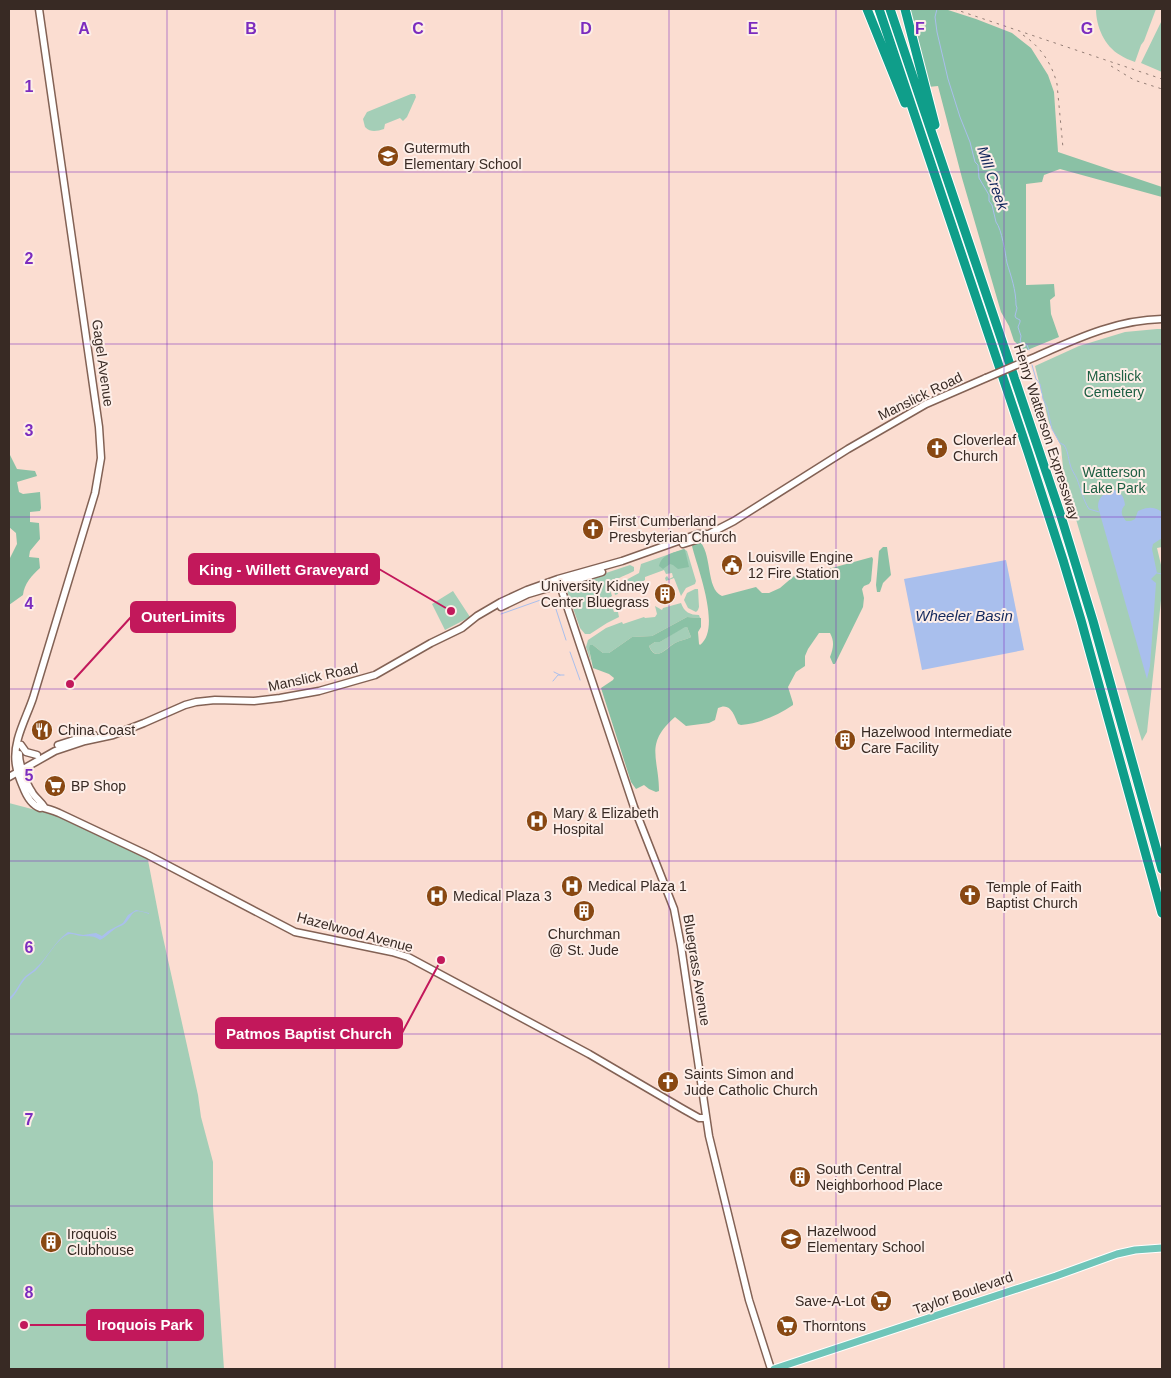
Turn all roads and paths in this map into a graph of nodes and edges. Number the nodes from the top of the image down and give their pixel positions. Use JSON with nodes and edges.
{"nodes":[{"id":1,"x":39,"y":9,"type":"edge"},
{"id":2,"x":866,"y":9,"type":"edge"},
{"id":3,"x":879,"y":9,"type":"edge"},
{"id":4,"x":890,"y":9,"type":"edge"},
{"id":5,"x":906,"y":9,"type":"edge"},
{"id":6,"x":942,"y":162,"type":"junction"},
{"id":7,"x":936,"y":180,"type":"junction"},
{"id":8,"x":1162,"y":319,"type":"edge"},
{"id":9,"x":559,"y":582,"type":"junction"},
{"id":10,"x":28,"y":713,"type":"junction"},
{"id":11,"x":21,"y":745,"type":"junction"},
{"id":12,"x":51,"y":751,"type":"junction"},
{"id":13,"x":37,"y":755,"type":"junction"},
{"id":14,"x":19,"y":768,"type":"junction"},
{"id":15,"x":9,"y":772,"type":"edge"},
{"id":16,"x":9,"y":777,"type":"edge"},
{"id":17,"x":1162,"y":869,"type":"edge"},
{"id":18,"x":1162,"y":913,"type":"edge"},
{"id":19,"x":706,"y":1118,"type":"junction"},
{"id":20,"x":1162,"y":1248,"type":"edge"},
{"id":21,"x":772,"y":1369,"type":"edge"}],
"edges":[{"from":1,"to":10,"type":"street","name":"Gagel Avenue"},
{"from":2,"to":7,"type":"highway"},
{"from":3,"to":7,"type":"highway"},
{"from":4,"to":6,"type":"highway","name":"Henry Watterson Expressway"},
{"from":5,"to":6,"type":"highway"},
{"from":6,"to":17,"type":"highway","name":"Henry Watterson Expressway"},
{"from":7,"to":18,"type":"highway","name":"Henry Watterson Expressway"},
{"from":8,"to":9,"type":"street","name":"Manslick Road","bridge":true},
{"from":9,"to":12,"type":"street","name":"Manslick Road"},
{"from":9,"to":19,"type":"street","name":"Bluegrass Avenue"},
{"from":10,"to":11,"type":"street","name":"Gagel Avenue"},
{"from":10,"to":14,"type":"street","name":"Gagel Avenue"},
{"from":11,"to":13,"type":"street"},
{"from":11,"to":14,"type":"street","name":"Gagel Avenue"},
{"from":12,"to":13,"type":"street","name":"Manslick Road"},
{"from":12,"to":14,"type":"street","name":"Manslick Road"},
{"from":13,"to":14,"type":"street","name":"Manslick Road"},
{"from":14,"to":15,"type":"street","name":"Manslick Road"},
{"from":14,"to":16,"type":"street","name":"Manslick Road"},
{"from":14,"to":19,"type":"street","name":"Hazelwood Avenue"},
{"from":19,"to":21,"type":"street","name":"Bluegrass Avenue"},
{"from":20,"to":21,"type":"main road","name":"Taylor Boulevard"}]}
